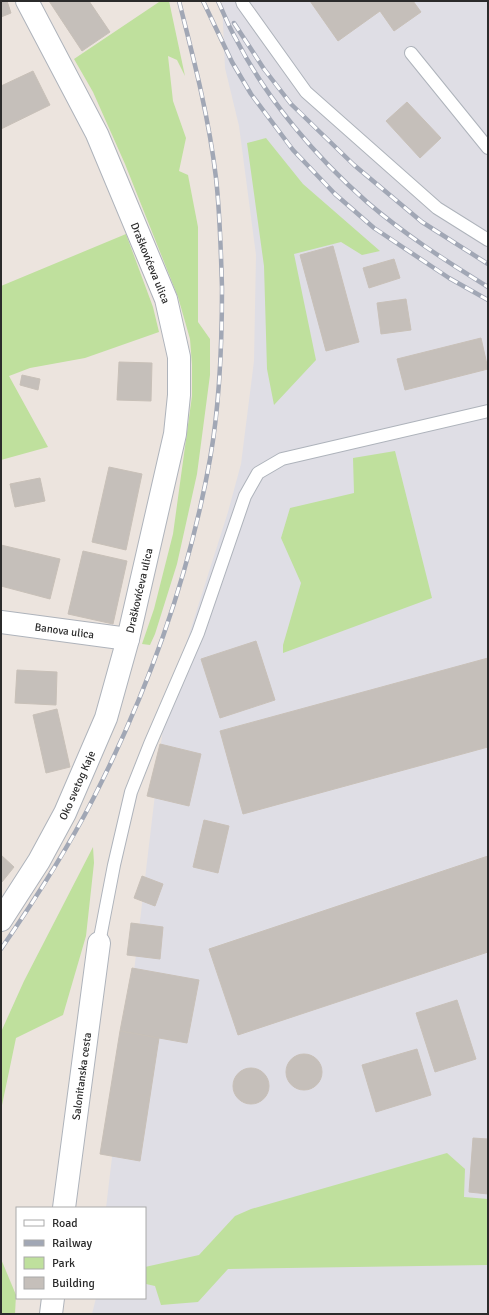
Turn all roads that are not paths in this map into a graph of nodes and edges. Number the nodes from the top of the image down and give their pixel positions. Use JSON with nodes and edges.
{"nodes":[{"id":1,"x":27,"y":1,"type":"edge"},
{"id":2,"x":242,"y":1,"type":"edge"},
{"id":3,"x":411,"y":53,"type":"dead end"},
{"id":4,"x":488,"y":148,"type":"edge"},
{"id":5,"x":488,"y":240,"type":"edge"},
{"id":6,"x":488,"y":411,"type":"edge"},
{"id":7,"x":1,"y":622,"type":"edge"},
{"id":8,"x":128,"y":639,"type":"junction"},
{"id":9,"x":1,"y":920,"type":"edge"},
{"id":10,"x":99,"y":943,"type":"joint"},
{"id":11,"x":64,"y":1207,"type":"edge"},
{"id":12,"x":53,"y":1299,"type":"edge"},
{"id":13,"x":51,"y":1314,"type":"edge"}],
"edges":[{"from":1,"to":8,"type":"street","name":"Draškovićeva ulica"},
{"from":2,"to":5,"type":"lane"},
{"from":3,"to":4,"type":"lane"},
{"from":6,"to":10,"type":"lane"},
{"from":7,"to":8,"type":"street","name":"Banova ulica"},
{"from":8,"to":9,"type":"street","name":"Oko svetog Kaje"},
{"from":10,"to":11,"type":"street","name":"Salonitanska cesta"},
{"from":12,"to":13,"type":"street"}]}
